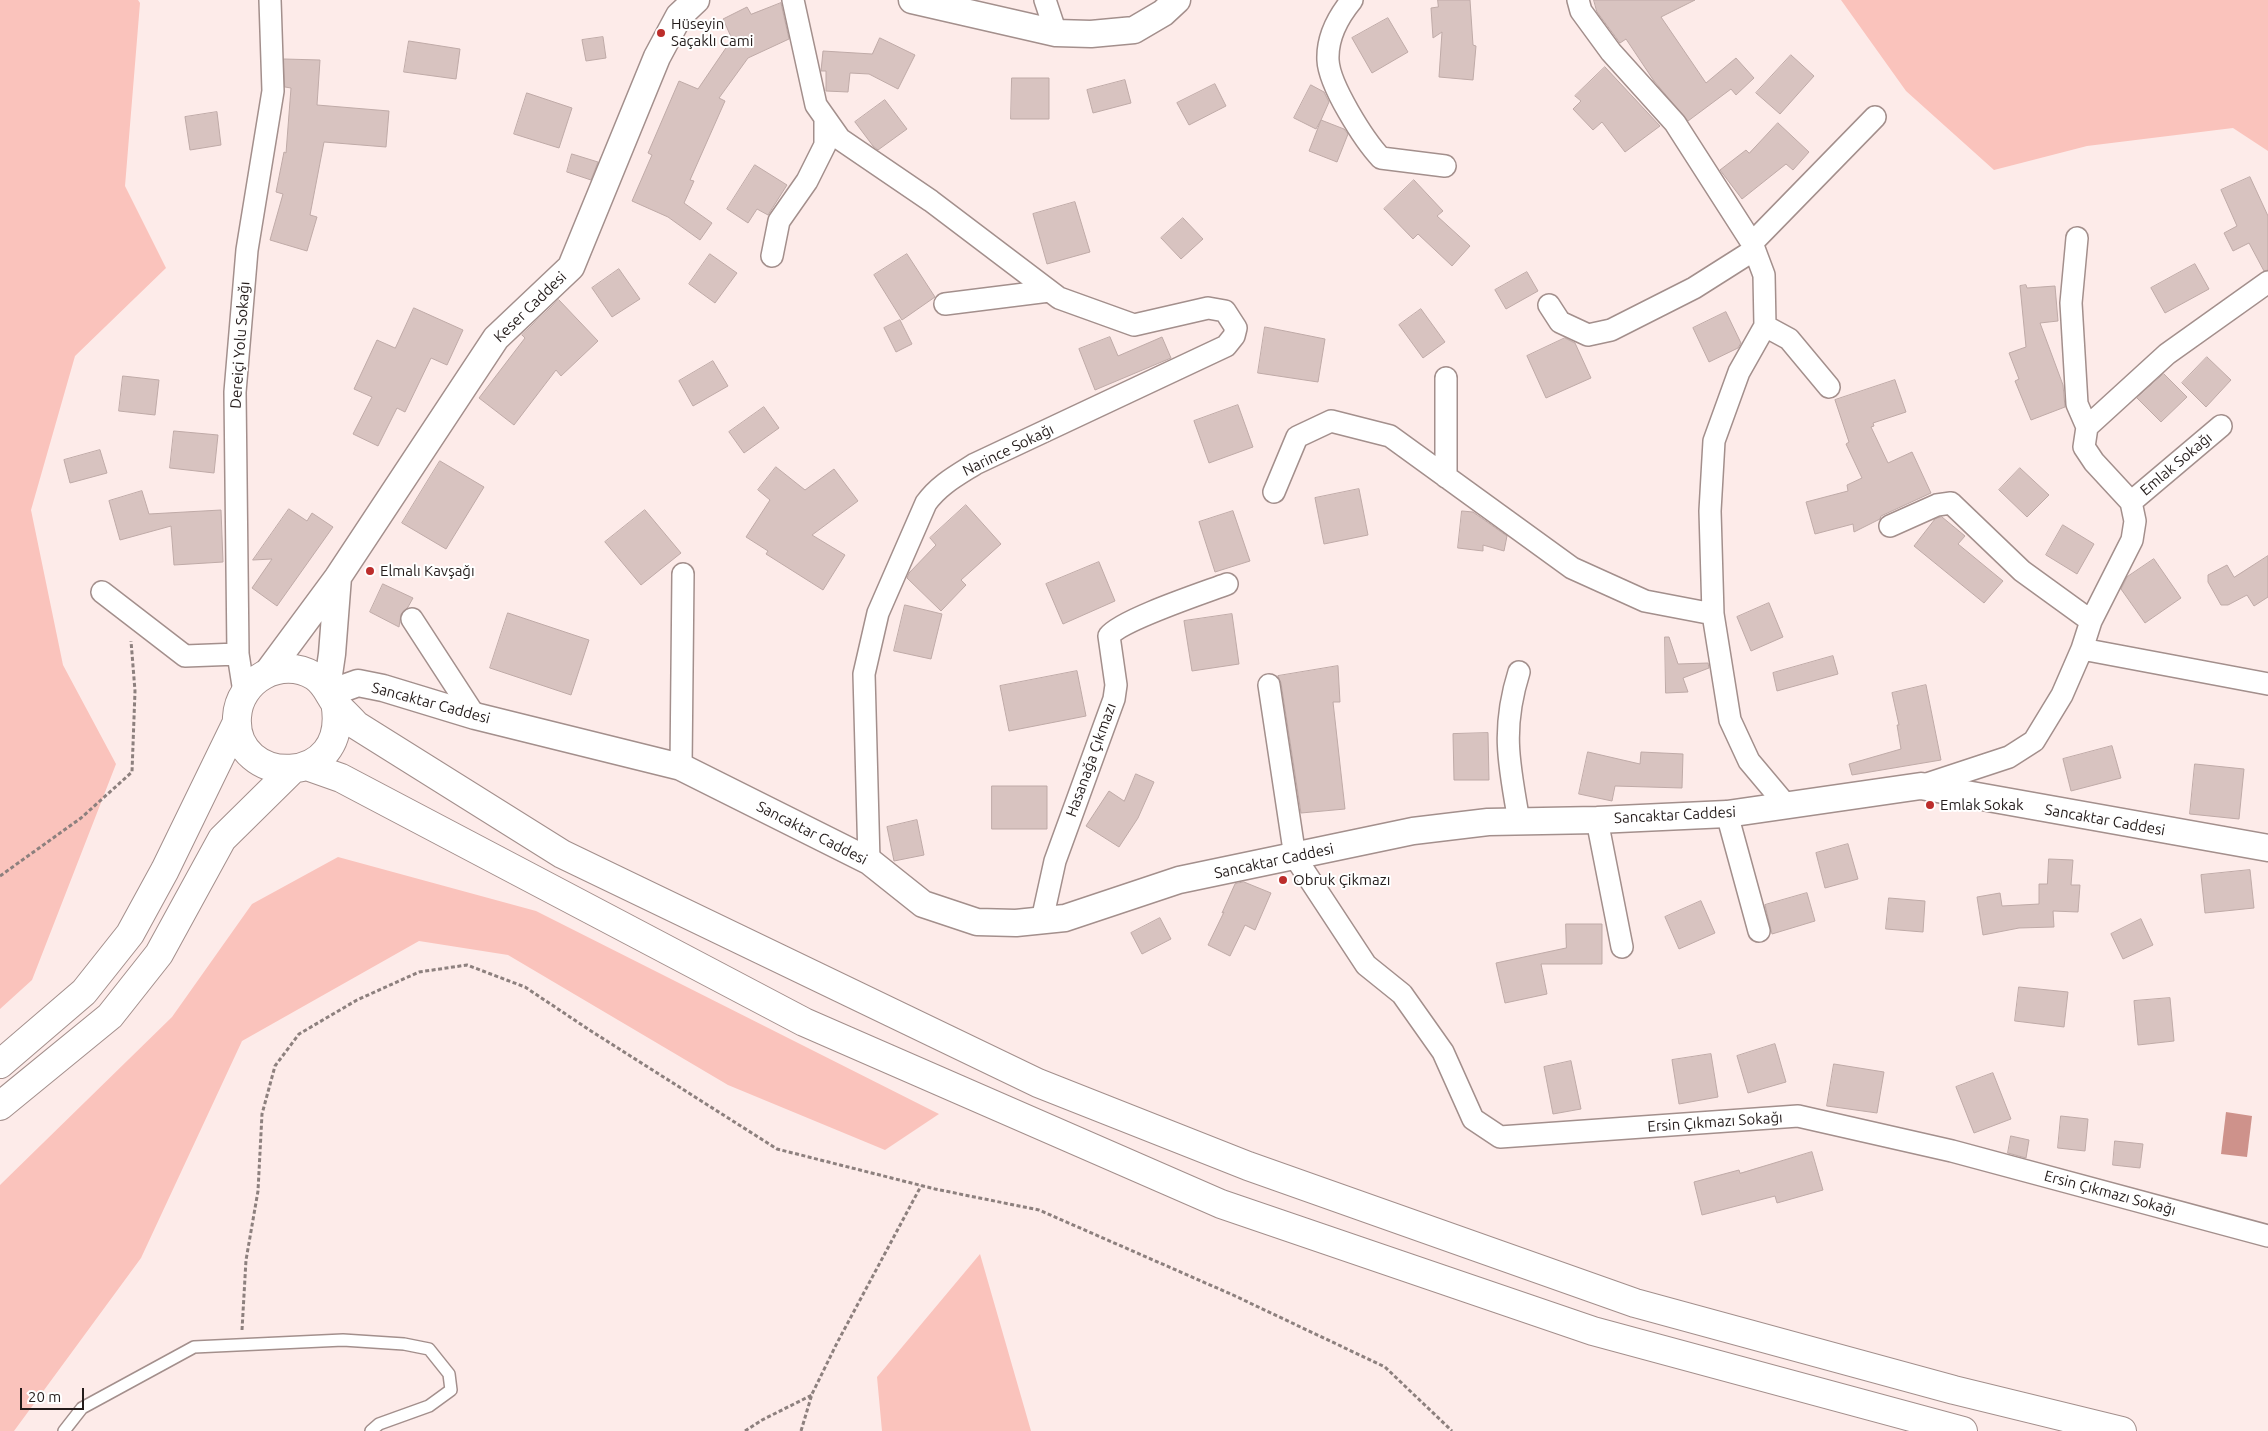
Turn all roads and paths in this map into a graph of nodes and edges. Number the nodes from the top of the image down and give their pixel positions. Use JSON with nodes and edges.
{"nodes":[{"id":1,"x":270,"y":0,"type":"edge"},
{"id":2,"x":696,"y":0,"type":"edge"},
{"id":3,"x":792,"y":0,"type":"edge"},
{"id":4,"x":912,"y":0,"type":"edge"},
{"id":5,"x":1044,"y":0,"type":"edge"},
{"id":6,"x":1177,"y":0,"type":"edge"},
{"id":7,"x":1352,"y":0,"type":"edge"},
{"id":8,"x":1578,"y":0,"type":"edge"},
{"id":9,"x":1056,"y":33,"type":"junction"},
{"id":10,"x":1875,"y":117,"type":"dead end"},
{"id":11,"x":825,"y":118,"type":"junction"},
{"id":12,"x":1444,"y":166,"type":"dead end"},
{"id":13,"x":2077,"y":238,"type":"dead end"},
{"id":14,"x":1753,"y":247,"type":"junction"},
{"id":15,"x":772,"y":256,"type":"dead end"},
{"id":16,"x":2268,"y":282,"type":"edge"},
{"id":17,"x":1049,"y":291,"type":"junction"},
{"id":18,"x":945,"y":304,"type":"dead end"},
{"id":19,"x":1549,"y":305,"type":"dead end"},
{"id":20,"x":1765,"y":326,"type":"junction"},
{"id":21,"x":1446,"y":378,"type":"dead end"},
{"id":22,"x":1829,"y":386,"type":"dead end"},
{"id":23,"x":2221,"y":426,"type":"dead end"},
{"id":24,"x":2088,"y":427,"type":"junction"},
{"id":25,"x":1446,"y":477,"type":"junction"},
{"id":26,"x":1274,"y":492,"type":"dead end"},
{"id":27,"x":2131,"y":502,"type":"junction"},
{"id":28,"x":1890,"y":526,"type":"dead end"},
{"id":29,"x":683,"y":574,"type":"dead end"},
{"id":30,"x":338,"y":577,"type":"junction"},
{"id":31,"x":1227,"y":584,"type":"dead end"},
{"id":32,"x":102,"y":592,"type":"dead end"},
{"id":33,"x":129,"y":612,"type":"junction"},
{"id":34,"x":1714,"y":614,"type":"junction"},
{"id":35,"x":412,"y":619,"type":"dead end"},
{"id":36,"x":2091,"y":621,"type":"junction"},
{"id":37,"x":2082,"y":649,"type":"junction"},
{"id":38,"x":238,"y":654,"type":"junction"},
{"id":39,"x":1519,"y":672,"type":"dead end"},
{"id":40,"x":266,"y":673,"type":"junction"},
{"id":41,"x":2268,"y":684,"type":"edge"},
{"id":42,"x":1270,"y":685,"type":"dead end"},
{"id":43,"x":244,"y":692,"type":"junction"},
{"id":44,"x":330,"y":694,"type":"junction"},
{"id":45,"x":475,"y":716,"type":"junction"},
{"id":46,"x":236,"y":724,"type":"junction"},
{"id":47,"x":680,"y":767,"type":"junction"},
{"id":48,"x":299,"y":768,"type":"junction"},
{"id":49,"x":1920,"y":786,"type":"junction"},
{"id":50,"x":1786,"y":805,"type":"junction"},
{"id":51,"x":1728,"y":814,"type":"junction"},
{"id":52,"x":1597,"y":820,"type":"junction"},
{"id":53,"x":1519,"y":821,"type":"junction"},
{"id":54,"x":2268,"y":848,"type":"edge"},
{"id":55,"x":1295,"y":857,"type":"junction"},
{"id":56,"x":869,"y":861,"type":"junction"},
{"id":57,"x":0,"y":876,"type":"edge"},
{"id":58,"x":1042,"y":920,"type":"junction"},
{"id":59,"x":1759,"y":931,"type":"dead end"},
{"id":60,"x":1622,"y":947,"type":"dead end"},
{"id":61,"x":0,"y":1064,"type":"edge"},
{"id":62,"x":0,"y":1106,"type":"edge"},
{"id":63,"x":921,"y":1186,"type":"junction"},
{"id":64,"x":2268,"y":1236,"type":"edge"},
{"id":65,"x":241,"y":1344,"type":"junction"},
{"id":66,"x":812,"y":1394,"type":"junction"},
{"id":67,"x":64,"y":1431,"type":"edge"},
{"id":68,"x":371,"y":1431,"type":"edge"},
{"id":69,"x":745,"y":1431,"type":"edge"},
{"id":70,"x":801,"y":1431,"type":"edge"},
{"id":71,"x":1452,"y":1431,"type":"edge"},
{"id":72,"x":1962,"y":1431,"type":"edge"},
{"id":73,"x":2122,"y":1431,"type":"edge"}],
"edges":[{"from":1,"to":38,"type":"street","name":"Dereiçi Yolu Sokağı"},
{"from":2,"to":30,"type":"street","name":"Keser Caddesi"},
{"from":3,"to":11,"type":"street","name":"Narince Sokağı"},
{"from":4,"to":9,"type":"street"},
{"from":5,"to":9,"type":"street"},
{"from":6,"to":9,"type":"street"},
{"from":7,"to":12,"type":"street"},
{"from":8,"to":14,"type":"street"},
{"from":10,"to":14,"type":"street"},
{"from":11,"to":15,"type":"street"},
{"from":11,"to":17,"type":"street","name":"Narince Sokağı"},
{"from":13,"to":24,"type":"street"},
{"from":14,"to":19,"type":"street"},
{"from":14,"to":20,"type":"street"},
{"from":16,"to":24,"type":"street"},
{"from":17,"to":18,"type":"street"},
{"from":17,"to":56,"type":"street","name":"Narince Sokağı"},
{"from":20,"to":22,"type":"street"},
{"from":20,"to":34,"type":"street"},
{"from":21,"to":25,"type":"street"},
{"from":23,"to":27,"type":"street","name":"Emlak Sokağı"},
{"from":24,"to":27,"type":"street"},
{"from":25,"to":26,"type":"street"},
{"from":25,"to":34,"type":"street"},
{"from":27,"to":36,"type":"street"},
{"from":28,"to":36,"type":"street"},
{"from":29,"to":47,"type":"street"},
{"from":30,"to":40,"type":"street"},
{"from":30,"to":44,"type":"street","name":"Keser Caddesi"},
{"from":31,"to":58,"type":"street","name":"Hasanağa Çıkmazı"},
{"from":32,"to":33,"type":"street"},
{"from":33,"to":38,"type":"street"},
{"from":33,"to":57,"type":"path"},
{"from":34,"to":50,"type":"street"},
{"from":35,"to":45,"type":"street"},
{"from":36,"to":37,"type":"street"},
{"from":37,"to":41,"type":"street"},
{"from":37,"to":49,"type":"street"},
{"from":38,"to":43,"type":"street","name":"Dereiçi Yolu Sokağı"},
{"from":39,"to":53,"type":"street"},
{"from":40,"to":43,"type":"highway"},
{"from":40,"to":44,"type":"highway"},
{"from":42,"to":55,"type":"street"},
{"from":43,"to":46,"type":"highway"},
{"from":44,"to":45,"type":"street","name":"Sancaktar Caddesi"},
{"from":44,"to":48,"type":"highway"},
{"from":44,"to":73,"type":"highway"},
{"from":45,"to":47,"type":"street","name":"Sancaktar Caddesi"},
{"from":46,"to":48,"type":"highway"},
{"from":46,"to":61,"type":"highway"},
{"from":47,"to":56,"type":"street","name":"Sancaktar Caddesi"},
{"from":48,"to":62,"type":"highway"},
{"from":48,"to":72,"type":"highway"},
{"from":49,"to":50,"type":"street","name":"Sancaktar Caddesi"},
{"from":49,"to":54,"type":"street","name":"Sancaktar Caddesi"},
{"from":50,"to":51,"type":"street","name":"Sancaktar Caddesi"},
{"from":51,"to":52,"type":"street","name":"Sancaktar Caddesi"},
{"from":51,"to":59,"type":"street"},
{"from":52,"to":53,"type":"street","name":"Sancaktar Caddesi"},
{"from":52,"to":60,"type":"street"},
{"from":53,"to":55,"type":"street","name":"Sancaktar Caddesi"},
{"from":55,"to":58,"type":"street","name":"Sancaktar Caddesi"},
{"from":55,"to":64,"type":"street","name":"Ersin Çıkmazı Sokağı"},
{"from":56,"to":58,"type":"street","name":"Sancaktar Caddesi"},
{"from":63,"to":65,"type":"path"},
{"from":63,"to":66,"type":"path"},
{"from":63,"to":71,"type":"path"},
{"from":65,"to":67,"type":"lane"},
{"from":65,"to":68,"type":"lane"},
{"from":66,"to":69,"type":"path"},
{"from":66,"to":70,"type":"path"}]}
